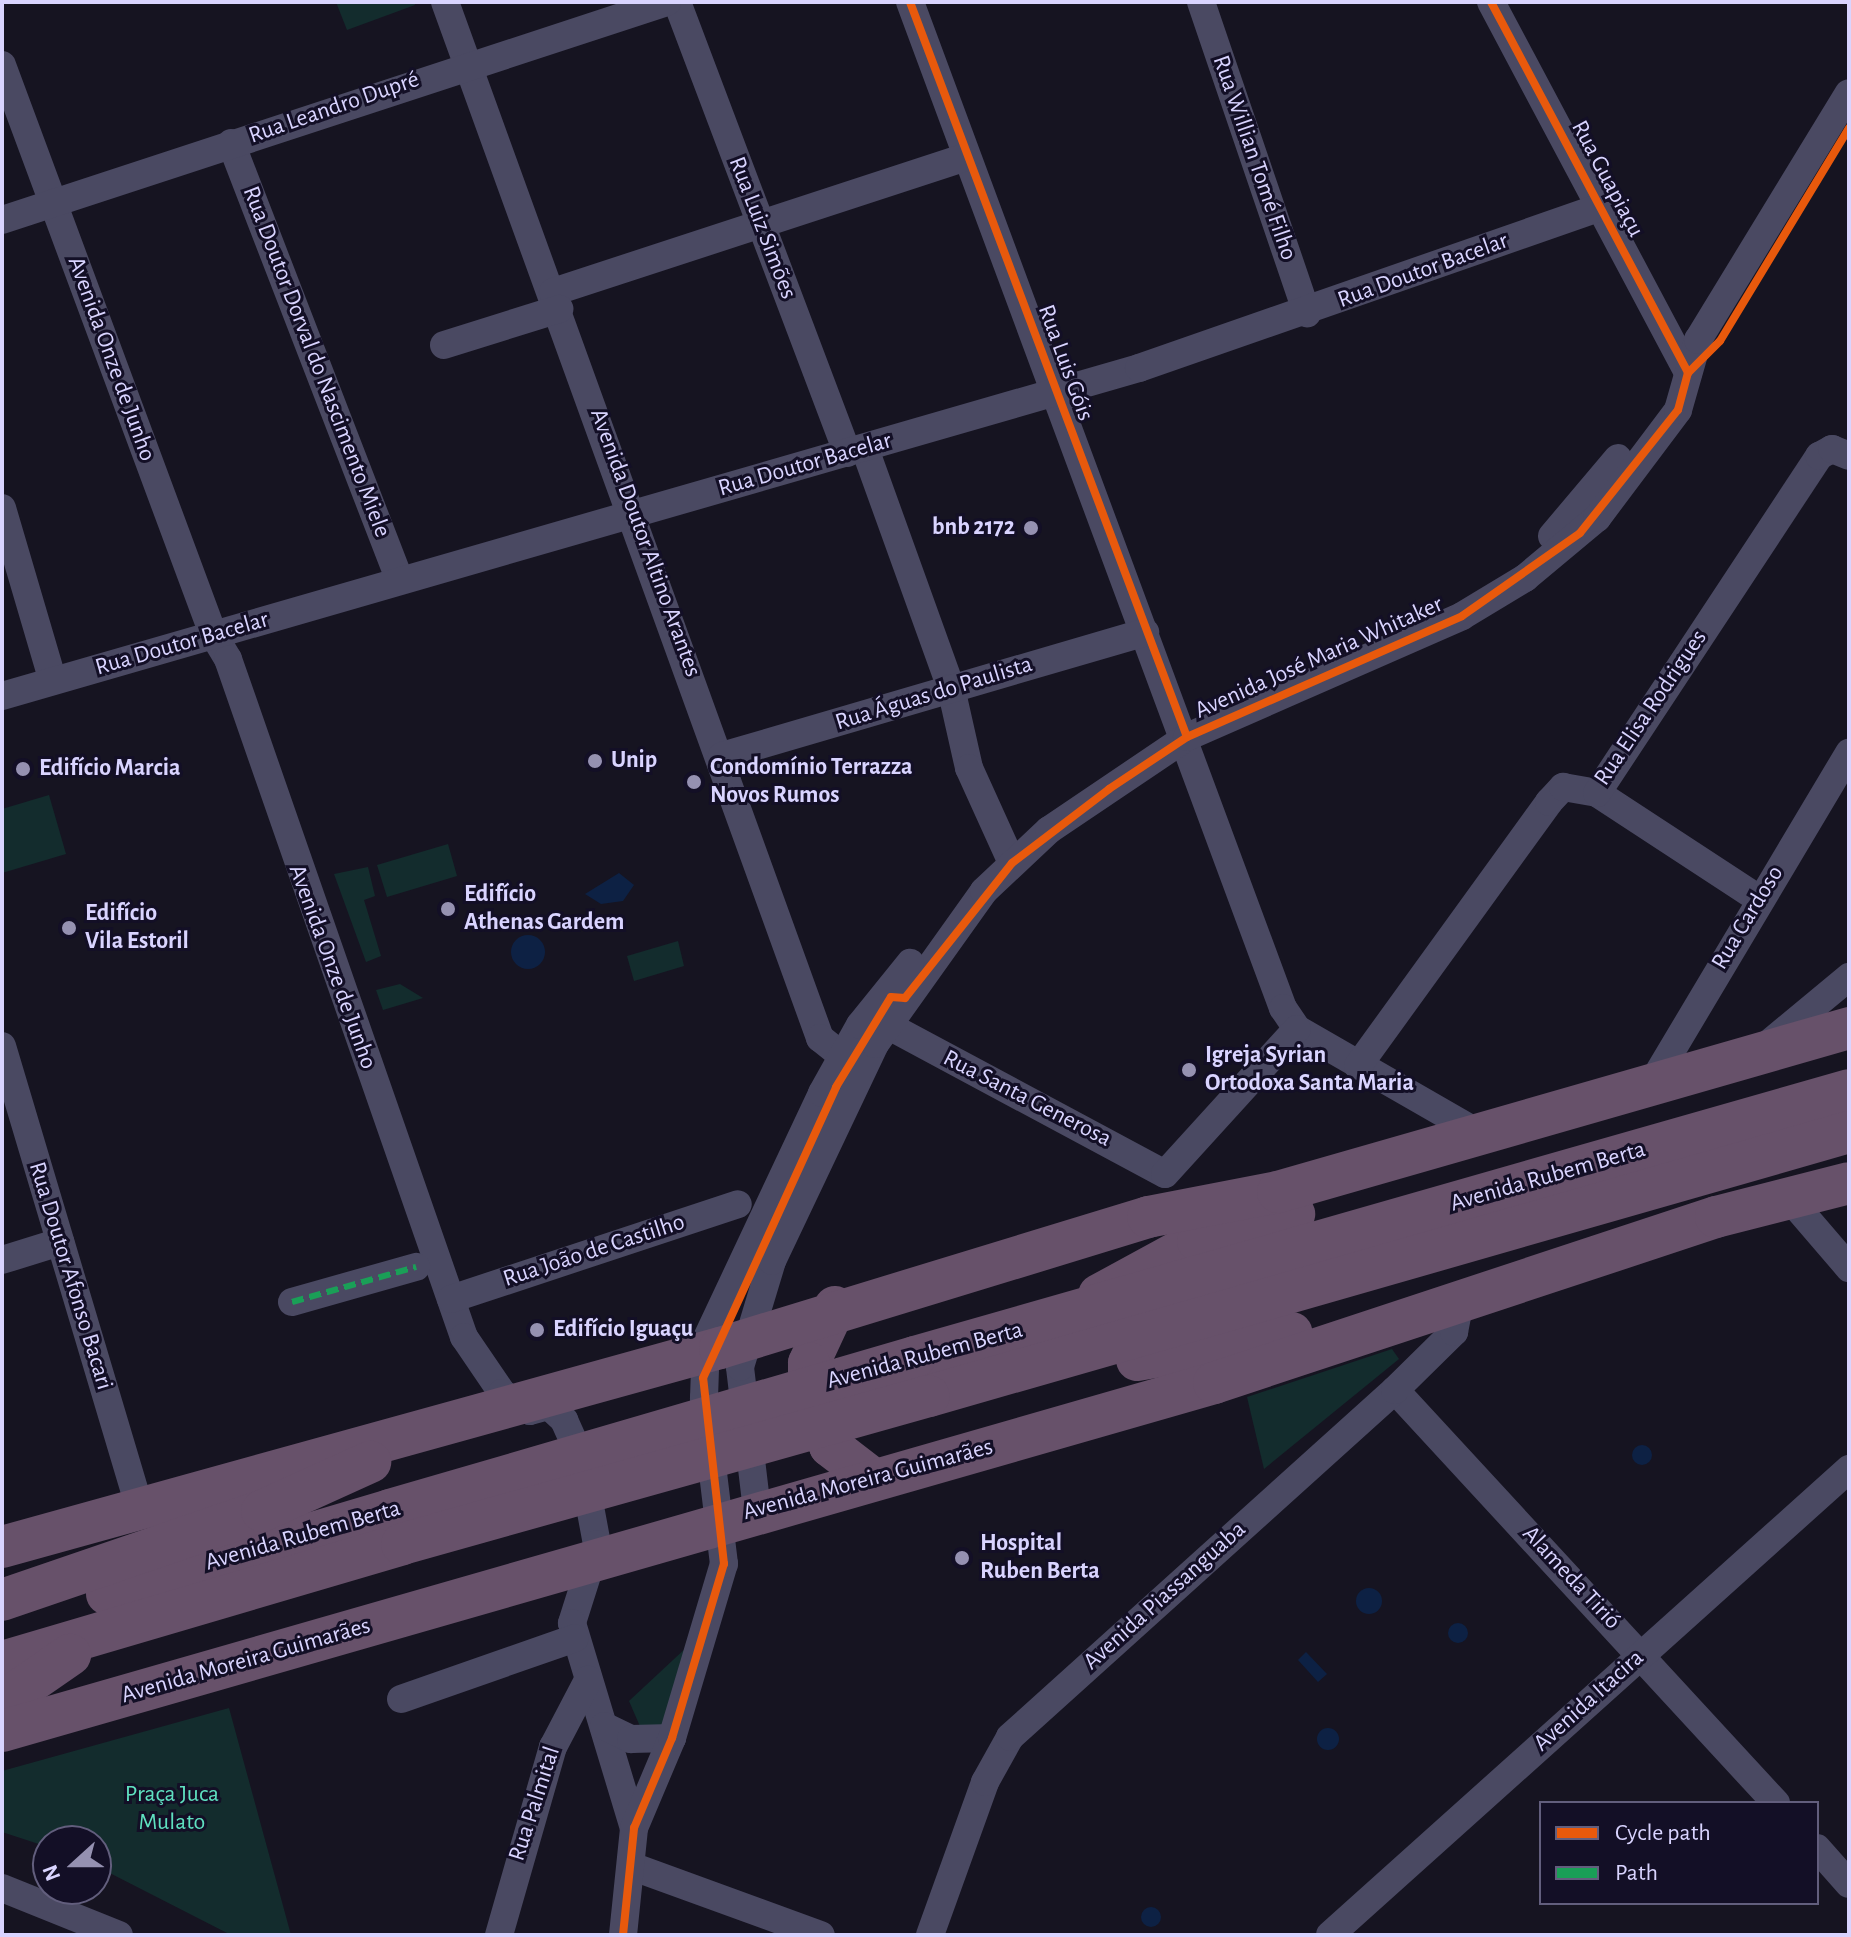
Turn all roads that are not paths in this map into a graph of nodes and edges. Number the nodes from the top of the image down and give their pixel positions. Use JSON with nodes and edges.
{"nodes":[{"id":1,"x":445,"y":2,"type":"edge"},
{"id":2,"x":667,"y":2,"type":"edge"},
{"id":3,"x":677,"y":2,"type":"edge"},
{"id":4,"x":910,"y":2,"type":"edge"},
{"id":5,"x":1201,"y":2,"type":"edge"},
{"id":6,"x":1491,"y":2,"type":"edge"},
{"id":7,"x":468,"y":63,"type":"junction"},
{"id":8,"x":2,"y":65,"type":"edge"},
{"id":9,"x":1849,"y":93,"type":"edge"},
{"id":10,"x":1849,"y":128,"type":"edge"},
{"id":11,"x":231,"y":143,"type":"junction"},
{"id":12,"x":966,"y":157,"type":"junction"},
{"id":13,"x":53,"y":203,"type":"junction"},
{"id":14,"x":1599,"y":208,"type":"junction"},
{"id":15,"x":2,"y":220,"type":"edge"},
{"id":16,"x":760,"y":224,"type":"junction"},
{"id":17,"x":556,"y":301,"type":"junction"},
{"id":18,"x":1307,"y":313,"type":"junction"},
{"id":19,"x":444,"y":345,"type":"dead end"},
{"id":20,"x":1688,"y":373,"type":"junction"},
{"id":21,"x":1054,"y":392,"type":"junction"},
{"id":22,"x":856,"y":451,"type":"junction"},
{"id":23,"x":1849,"y":456,"type":"edge"},
{"id":24,"x":2,"y":508,"type":"edge"},
{"id":25,"x":636,"y":513,"type":"junction"},
{"id":26,"x":400,"y":581,"type":"junction"},
{"id":27,"x":1145,"y":632,"type":"junction"},
{"id":28,"x":209,"y":636,"type":"junction"},
{"id":29,"x":53,"y":681,"type":"junction"},
{"id":30,"x":951,"y":688,"type":"junction"},
{"id":31,"x":2,"y":696,"type":"edge"},
{"id":32,"x":1187,"y":737,"type":"junction"},
{"id":33,"x":1849,"y":753,"type":"edge"},
{"id":34,"x":722,"y":756,"type":"junction"},
{"id":35,"x":1597,"y":793,"type":"junction"},
{"id":36,"x":1012,"y":863,"type":"junction"},
{"id":37,"x":984,"y":891,"type":"junction"},
{"id":38,"x":1759,"y":899,"type":"junction"},
{"id":39,"x":1849,"y":977,"type":"edge"},
{"id":40,"x":887,"y":1025,"type":"junction"},
{"id":41,"x":1849,"y":1028,"type":"edge"},
{"id":42,"x":1297,"y":1029,"type":"junction"},
{"id":43,"x":2,"y":1046,"type":"edge"},
{"id":44,"x":1755,"y":1055,"type":"junction"},
{"id":45,"x":851,"y":1065,"type":"junction"},
{"id":46,"x":1358,"y":1066,"type":"junction"},
{"id":47,"x":1651,"y":1085,"type":"junction"},
{"id":48,"x":1849,"y":1090,"type":"edge"},
{"id":49,"x":13,"y":1122,"type":"edge"},
{"id":50,"x":1849,"y":1132,"type":"edge"},
{"id":51,"x":1481,"y":1135,"type":"junction"},
{"id":52,"x":1430,"y":1150,"type":"junction"},
{"id":53,"x":1849,"y":1183,"type":"edge"},
{"id":54,"x":1169,"y":1193,"type":"junction"},
{"id":55,"x":1788,"y":1197,"type":"junction"},
{"id":56,"x":738,"y":1204,"type":"dead end"},
{"id":57,"x":60,"y":1242,"type":"junction"},
{"id":58,"x":2,"y":1260,"type":"edge"},
{"id":59,"x":416,"y":1267,"type":"dead end"},
{"id":60,"x":1849,"y":1268,"type":"edge"},
{"id":61,"x":1500,"y":1287,"type":"junction"},
{"id":62,"x":451,"y":1299,"type":"junction"},
{"id":63,"x":1460,"y":1300,"type":"junction"},
{"id":64,"x":292,"y":1302,"type":"dead end"},
{"id":65,"x":835,"y":1307,"type":"junction"},
{"id":66,"x":1074,"y":1317,"type":"junction"},
{"id":67,"x":724,"y":1346,"type":"junction"},
{"id":68,"x":1022,"y":1372,"type":"junction"},
{"id":69,"x":1395,"y":1390,"type":"junction"},
{"id":70,"x":514,"y":1403,"type":"junction"},
{"id":71,"x":393,"y":1438,"type":"junction"},
{"id":72,"x":1849,"y":1469,"type":"edge"},
{"id":73,"x":873,"y":1479,"type":"junction"},
{"id":74,"x":139,"y":1506,"type":"junction"},
{"id":75,"x":740,"y":1514,"type":"junction"},
{"id":76,"x":396,"y":1527,"type":"junction"},
{"id":77,"x":2,"y":1547,"type":"edge"},
{"id":78,"x":594,"y":1558,"type":"junction"},
{"id":79,"x":2,"y":1600,"type":"edge"},
{"id":80,"x":2,"y":1625,"type":"edge"},
{"id":81,"x":106,"y":1632,"type":"junction"},
{"id":82,"x":575,"y":1638,"type":"junction"},
{"id":83,"x":1642,"y":1654,"type":"junction"},
{"id":84,"x":2,"y":1662,"type":"edge"},
{"id":85,"x":588,"y":1680,"type":"junction"},
{"id":86,"x":401,"y":1699,"type":"dead end"},
{"id":87,"x":2,"y":1702,"type":"edge"},
{"id":88,"x":604,"y":1726,"type":"junction"},
{"id":89,"x":2,"y":1731,"type":"edge"},
{"id":90,"x":672,"y":1738,"type":"junction"},
{"id":91,"x":1774,"y":1801,"type":"edge"},
{"id":92,"x":634,"y":1828,"type":"junction"},
{"id":93,"x":1819,"y":1850,"type":"edge"},
{"id":94,"x":631,"y":1866,"type":"junction"},
{"id":95,"x":1849,"y":1884,"type":"edge"},
{"id":96,"x":2,"y":1888,"type":"edge"},
{"id":97,"x":119,"y":1935,"type":"edge"},
{"id":98,"x":499,"y":1935,"type":"edge"},
{"id":99,"x":623,"y":1935,"type":"edge"},
{"id":100,"x":821,"y":1935,"type":"edge"},
{"id":101,"x":930,"y":1935,"type":"edge"},
{"id":102,"x":1330,"y":1935,"type":"edge"}],
"edges":[{"from":1,"to":7,"type":"street","name":"Avenida Doutor Altino Arantes"},
{"from":2,"to":7,"type":"street","name":"Rua Leandro Dupré"},
{"from":3,"to":16,"type":"street","name":"Rua Luiz Simões"},
{"from":4,"to":12,"type":"street","name":"Rua Luis Góis"},
{"from":5,"to":18,"type":"street","name":"Rua Willian Tomé Filho"},
{"from":6,"to":14,"type":"street","name":"Rua Guapiaçu"},
{"from":7,"to":11,"type":"street","name":"Rua Leandro Dupré"},
{"from":7,"to":17,"type":"street","name":"Avenida Doutor Altino Arantes"},
{"from":8,"to":13,"type":"street","name":"Avenida Onze de Junho"},
{"from":9,"to":20,"type":"street"},
{"from":10,"to":20,"type":"street","name":"Avenida José Maria Whitaker"},
{"from":11,"to":13,"type":"street","name":"Rua Leandro Dupré"},
{"from":11,"to":26,"type":"street","name":"Rua Doutor Dorval do Nascimento Miele"},
{"from":12,"to":16,"type":"street"},
{"from":12,"to":21,"type":"street","name":"Rua Luis Góis"},
{"from":13,"to":15,"type":"street","name":"Rua Leandro Dupré"},
{"from":13,"to":28,"type":"street","name":"Avenida Onze de Junho"},
{"from":14,"to":18,"type":"street","name":"Rua Doutor Bacelar"},
{"from":14,"to":20,"type":"street","name":"Rua Guapiaçu"},
{"from":16,"to":17,"type":"street"},
{"from":16,"to":22,"type":"street","name":"Rua Luiz Simões"},
{"from":17,"to":19,"type":"street"},
{"from":17,"to":25,"type":"street","name":"Avenida Doutor Altino Arantes"},
{"from":18,"to":21,"type":"street","name":"Rua Doutor Bacelar"},
{"from":20,"to":32,"type":"street","name":"Avenida José Maria Whitaker"},
{"from":21,"to":22,"type":"street","name":"Rua Doutor Bacelar"},
{"from":21,"to":27,"type":"street","name":"Rua Luis Góis"},
{"from":22,"to":25,"type":"street","name":"Rua Doutor Bacelar"},
{"from":22,"to":30,"type":"street","name":"Rua Luiz Simões"},
{"from":23,"to":35,"type":"street","name":"Rua Elisa Rodrigues"},
{"from":24,"to":29,"type":"street"},
{"from":25,"to":26,"type":"street","name":"Rua Doutor Bacelar"},
{"from":25,"to":34,"type":"street","name":"Avenida Doutor Altino Arantes"},
{"from":26,"to":28,"type":"street","name":"Rua Doutor Bacelar"},
{"from":27,"to":30,"type":"street","name":"Rua Águas do Paulista"},
{"from":27,"to":32,"type":"street","name":"Rua Luis Góis"},
{"from":28,"to":29,"type":"street","name":"Rua Doutor Bacelar"},
{"from":28,"to":62,"type":"street","name":"Avenida Onze de Junho"},
{"from":29,"to":31,"type":"street","name":"Rua Doutor Bacelar"},
{"from":30,"to":34,"type":"street","name":"Rua Águas do Paulista"},
{"from":30,"to":36,"type":"street","name":"Rua Luiz Simões"},
{"from":32,"to":36,"type":"street","name":"Avenida José Maria Whitaker"},
{"from":32,"to":42,"type":"street","name":"Rua Luis Góis"},
{"from":33,"to":38,"type":"street","name":"Rua Cardoso"},
{"from":34,"to":45,"type":"street","name":"Avenida Doutor Altino Arantes"},
{"from":35,"to":38,"type":"street"},
{"from":35,"to":46,"type":"street","name":"Rua Elisa Rodrigues"},
{"from":36,"to":37,"type":"street","name":"Avenida José Maria Whitaker"},
{"from":37,"to":40,"type":"street","name":"Avenida José Maria Whitaker"},
{"from":37,"to":45,"type":"street","name":"Avenida José Maria Whitaker"},
{"from":38,"to":47,"type":"street","name":"Rua Cardoso"},
{"from":39,"to":44,"type":"street"},
{"from":40,"to":45,"type":"street","name":"Avenida José Maria Whitaker"},
{"from":40,"to":54,"type":"street","name":"Rua Santa Generosa"},
{"from":41,"to":44,"type":"highway"},
{"from":42,"to":46,"type":"street"},
{"from":42,"to":54,"type":"street"},
{"from":43,"to":49,"type":"street","name":"Rua Doutor Afonso Bacari"},
{"from":44,"to":47,"type":"highway"},
{"from":45,"to":67,"type":"street","name":"Avenida José Maria Whitaker"},
{"from":45,"to":67,"type":"street","name":"Avenida José Maria Whitaker"},
{"from":46,"to":51,"type":"street"},
{"from":47,"to":51,"type":"highway"},
{"from":48,"to":66,"type":"highway","name":"Avenida Rubem Berta"},
{"from":49,"to":57,"type":"street","name":"Rua Doutor Afonso Bacari"},
{"from":50,"to":68,"type":"highway","name":"Avenida Rubem Berta"},
{"from":51,"to":52,"type":"highway"},
{"from":52,"to":54,"type":"highway"},
{"from":52,"to":66,"type":"highway"},
{"from":53,"to":55,"type":"highway"},
{"from":54,"to":65,"type":"highway"},
{"from":55,"to":60,"type":"street"},
{"from":55,"to":61,"type":"highway"},
{"from":56,"to":62,"type":"street","name":"Rua João de Castilho"},
{"from":57,"to":58,"type":"street"},
{"from":57,"to":74,"type":"street","name":"Rua Doutor Afonso Bacari"},
{"from":59,"to":64,"type":"street"},
{"from":61,"to":63,"type":"highway","name":"Avenida Moreira Guimarães"},
{"from":61,"to":68,"type":"highway"},
{"from":62,"to":70,"type":"street","name":"Avenida Onze de Junho"},
{"from":63,"to":69,"type":"street","name":"Avenida Piassanguaba"},
{"from":63,"to":73,"type":"highway","name":"Avenida Moreira Guimarães"},
{"from":65,"to":67,"type":"highway"},
{"from":65,"to":73,"type":"highway"},
{"from":66,"to":76,"type":"highway","name":"Avenida Rubem Berta","bridge":true},
{"from":67,"to":70,"type":"highway"},
{"from":67,"to":75,"type":"street","name":"Avenida José Maria Whitaker"},
{"from":67,"to":75,"type":"street","name":"Avenida José Maria Whitaker"},
{"from":68,"to":76,"type":"highway","name":"Avenida Rubem Berta","bridge":true},
{"from":69,"to":83,"type":"street","name":"Alameda Tirió"},
{"from":69,"to":101,"type":"street","name":"Avenida Piassanguaba"},
{"from":70,"to":71,"type":"highway"},
{"from":70,"to":78,"type":"street"},
{"from":71,"to":74,"type":"highway"},
{"from":71,"to":79,"type":"highway"},
{"from":72,"to":83,"type":"street","name":"Avenida Itacira"},
{"from":73,"to":75,"type":"highway","name":"Avenida Moreira Guimarães"},
{"from":74,"to":77,"type":"highway"},
{"from":75,"to":78,"type":"highway","name":"Avenida Moreira Guimarães"},
{"from":75,"to":90,"type":"street"},
{"from":76,"to":80,"type":"highway","name":"Avenida Rubem Berta"},
{"from":76,"to":81,"type":"highway","name":"Avenida Rubem Berta"},
{"from":78,"to":82,"type":"street"},
{"from":78,"to":89,"type":"highway","name":"Avenida Moreira Guimarães"},
{"from":81,"to":84,"type":"highway","name":"Avenida Rubem Berta"},
{"from":81,"to":87,"type":"highway"},
{"from":82,"to":85,"type":"street"},
{"from":82,"to":86,"type":"street"},
{"from":83,"to":91,"type":"street","name":"Alameda Tirió"},
{"from":83,"to":102,"type":"street","name":"Avenida Itacira"},
{"from":85,"to":88,"type":"street"},
{"from":85,"to":98,"type":"street","name":"Rua Palmital"},
{"from":88,"to":90,"type":"street"},
{"from":88,"to":92,"type":"street"},
{"from":90,"to":92,"type":"street"},
{"from":92,"to":94,"type":"street"},
{"from":93,"to":95,"type":"street"},
{"from":94,"to":99,"type":"street"},
{"from":94,"to":100,"type":"street"},
{"from":96,"to":97,"type":"street"}]}
